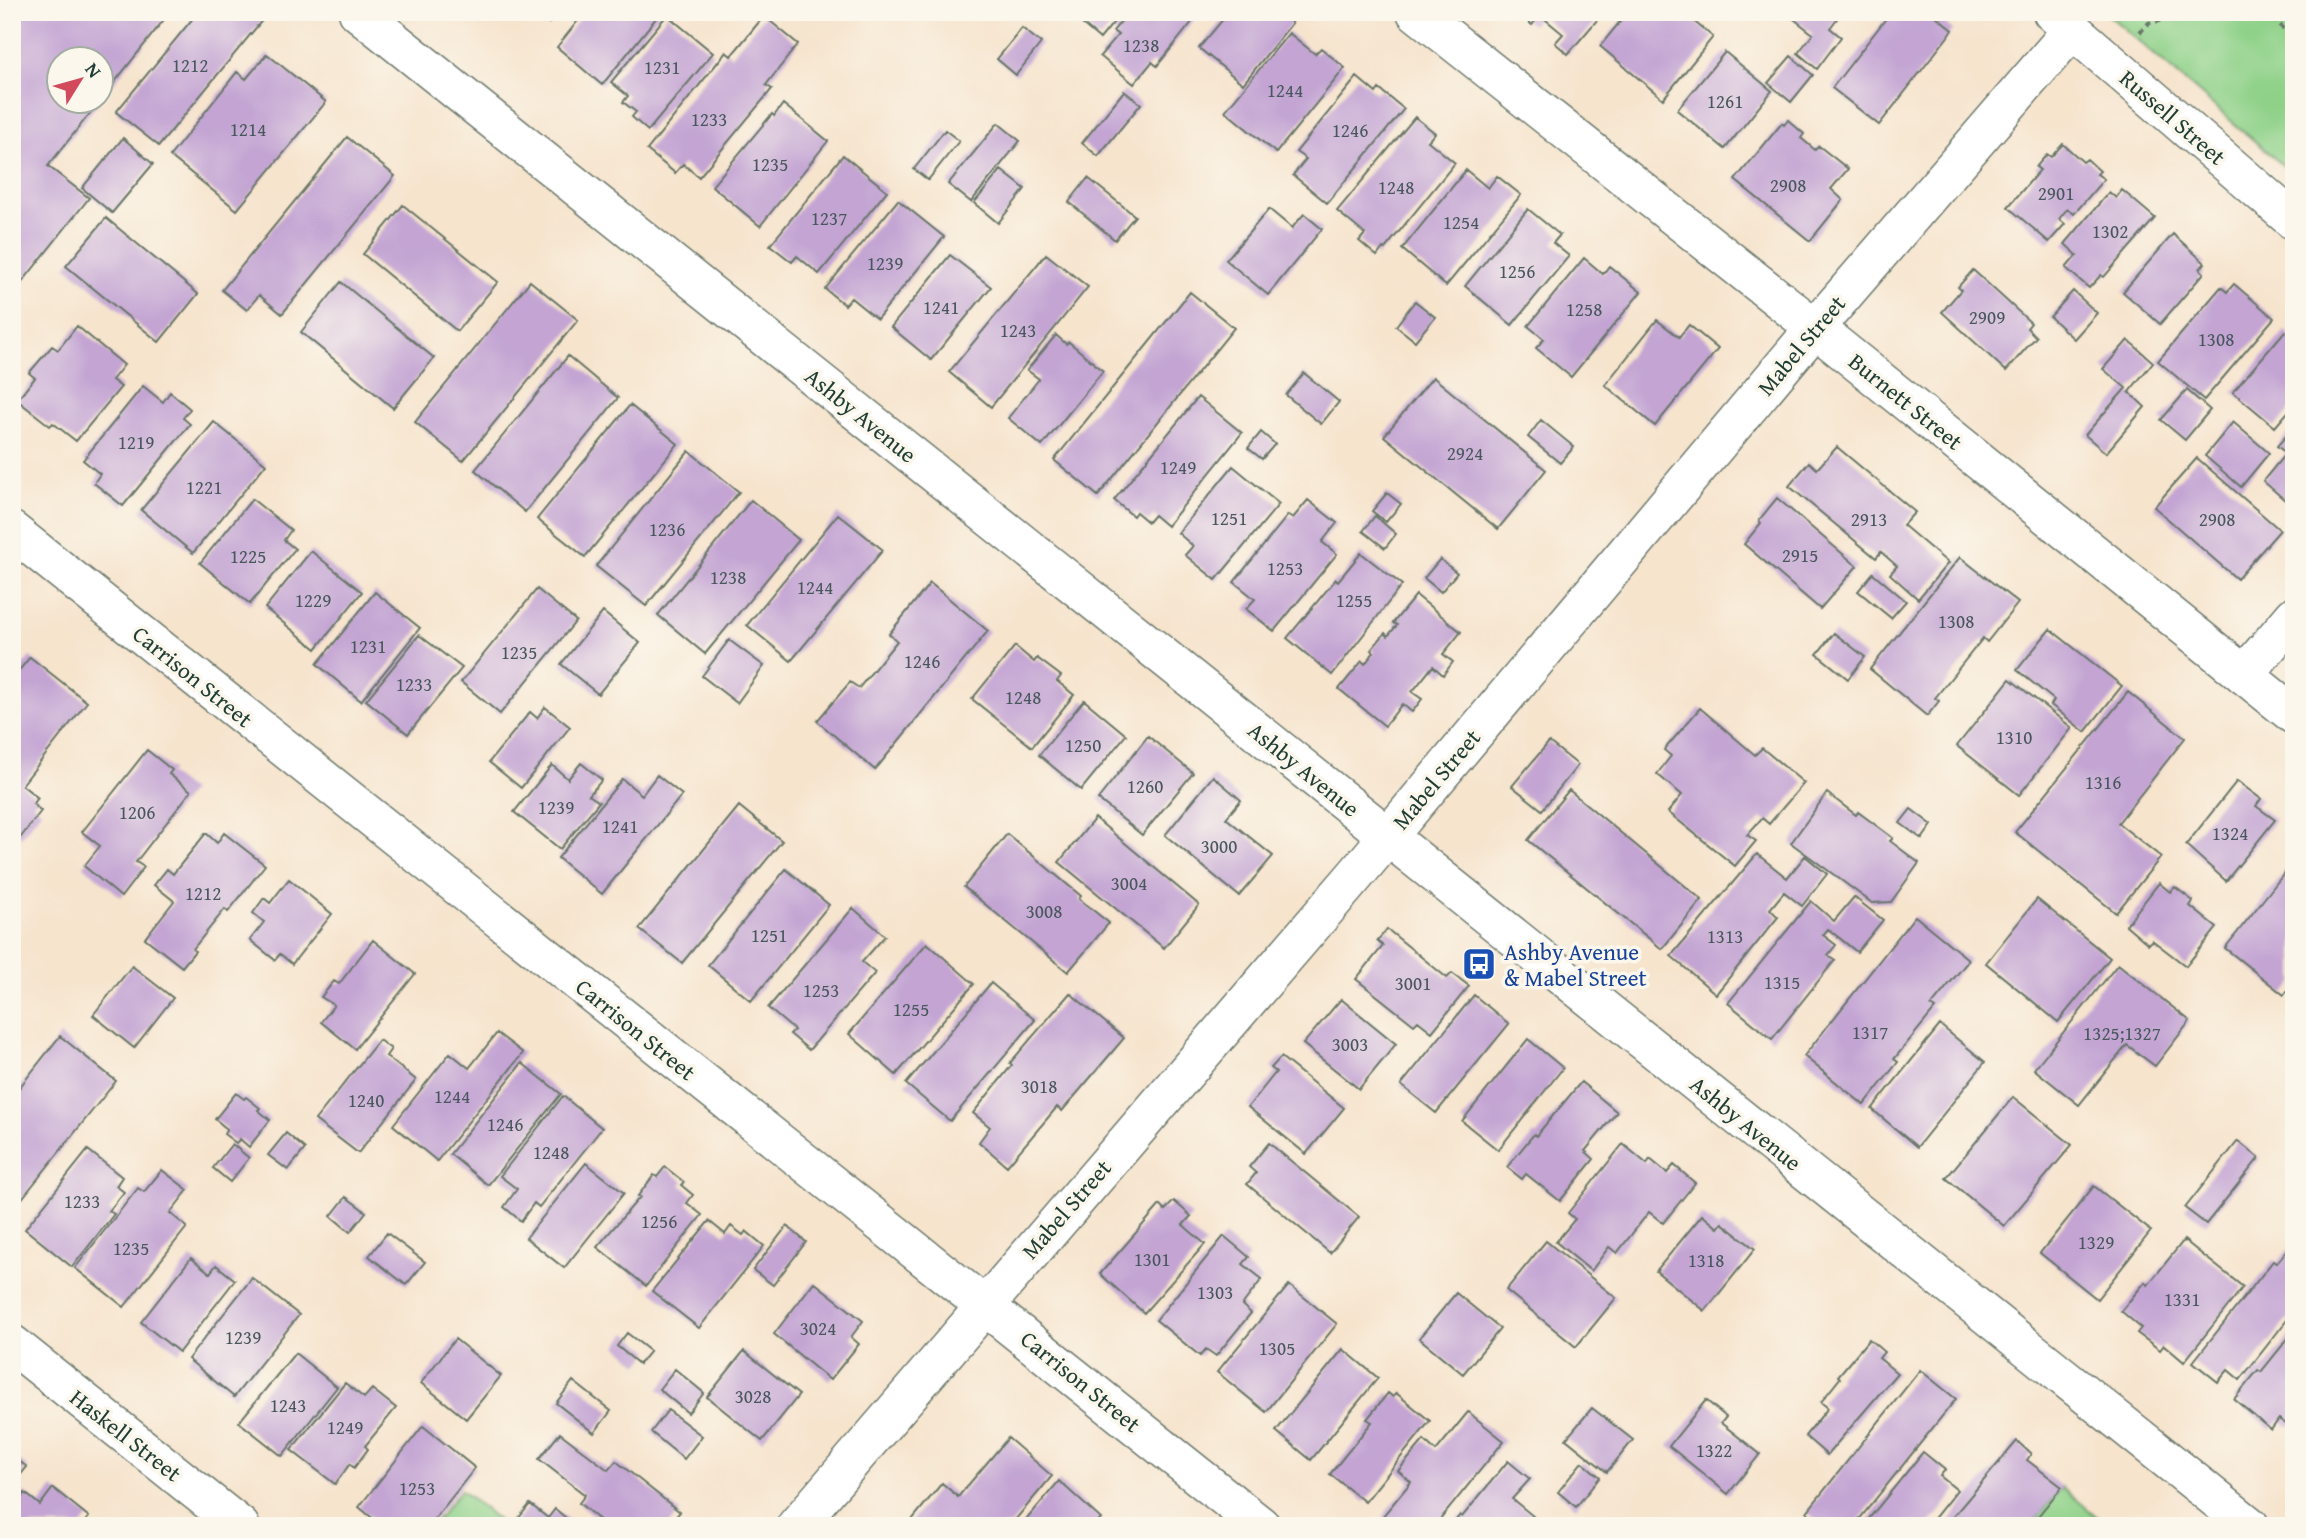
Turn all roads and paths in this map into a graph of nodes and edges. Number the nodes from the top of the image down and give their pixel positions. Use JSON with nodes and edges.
{"nodes":[{"id":1,"x":358,"y":12,"type":"edge"},
{"id":2,"x":1416,"y":12,"type":"edge"},
{"id":3,"x":2205,"y":12,"type":"edge"},
{"id":4,"x":2265,"y":12,"type":"edge"},
{"id":5,"x":2062,"y":21,"type":"edge"},
{"id":6,"x":2294,"y":38,"type":"edge"},
{"id":7,"x":2111,"y":63,"type":"junction"},
{"id":8,"x":2294,"y":221,"type":"edge"},
{"id":9,"x":1815,"y":328,"type":"junction"},
{"id":10,"x":12,"y":531,"type":"edge"},
{"id":11,"x":2294,"y":616,"type":"edge"},
{"id":12,"x":2244,"y":675,"type":"junction"},
{"id":13,"x":2294,"y":715,"type":"edge"},
{"id":14,"x":1387,"y":836,"type":"junction"},
{"id":15,"x":985,"y":1304,"type":"junction"},
{"id":16,"x":12,"y":1344,"type":"edge"},
{"id":17,"x":240,"y":1526,"type":"edge"},
{"id":18,"x":796,"y":1526,"type":"edge"},
{"id":19,"x":1261,"y":1526,"type":"edge"},
{"id":20,"x":2250,"y":1526,"type":"edge"}],
"edges":[{"from":1,"to":14,"type":"street","name":"Ashby Avenue"},
{"from":2,"to":9,"type":"street","name":"Burnett Street"},
{"from":3,"to":7,"type":"path"},
{"from":4,"to":6,"type":"path"},
{"from":5,"to":7,"type":"street","name":"Russell Street"},
{"from":5,"to":9,"type":"street","name":"Mabel Street"},
{"from":7,"to":8,"type":"street","name":"Russell Street"},
{"from":9,"to":12,"type":"street","name":"Burnett Street"},
{"from":9,"to":14,"type":"street","name":"Mabel Street"},
{"from":10,"to":15,"type":"street","name":"Carrison Street"},
{"from":11,"to":12,"type":"street"},
{"from":12,"to":13,"type":"street","name":"Burnett Street"},
{"from":14,"to":15,"type":"street","name":"Mabel Street"},
{"from":14,"to":20,"type":"street","name":"Ashby Avenue"},
{"from":15,"to":18,"type":"street","name":"Mabel Street"},
{"from":15,"to":19,"type":"street","name":"Carrison Street"},
{"from":16,"to":17,"type":"street","name":"Haskell Street"}]}
